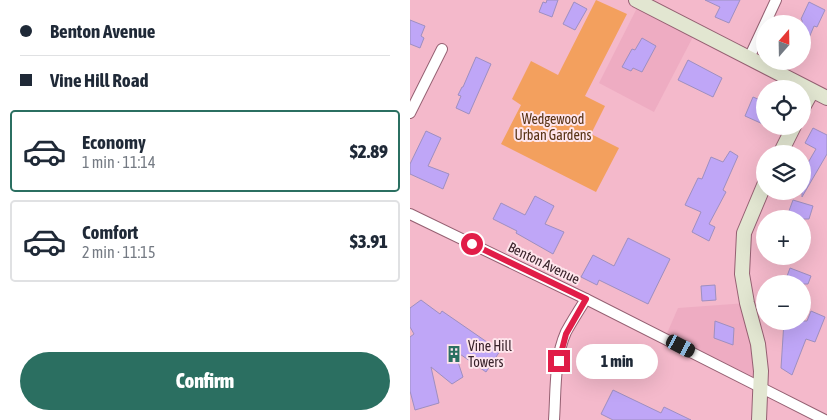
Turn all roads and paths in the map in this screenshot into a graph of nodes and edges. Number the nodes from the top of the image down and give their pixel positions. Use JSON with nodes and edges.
{"nodes":[{"id":1,"x":636,"y":0,"type":"edge"},
{"id":2,"x":776,"y":0,"type":"edge"},
{"id":3,"x":442,"y":49,"type":"dead end"},
{"id":4,"x":749,"y":58,"type":"junction"},
{"id":5,"x":812,"y":91,"type":"joint"},
{"id":6,"x":827,"y":98,"type":"edge"},
{"id":7,"x":410,"y":113,"type":"edge"},
{"id":8,"x":758,"y":200,"type":"edge"},
{"id":9,"x":410,"y":214,"type":"edge"},
{"id":10,"x":586,"y":299,"type":"junction"},
{"id":11,"x":760,"y":386,"type":"junction"},
{"id":12,"x":554,"y":420,"type":"edge"},
{"id":13,"x":759,"y":420,"type":"edge"},
{"id":14,"x":825,"y":420,"type":"edge"}],
"edges":[{"from":1,"to":4,"type":"main road"},
{"from":2,"to":4,"type":"street"},
{"from":3,"to":7,"type":"street"},
{"from":4,"to":5,"type":"main road"},
{"from":5,"to":6,"type":"main road"},
{"from":8,"to":11,"type":"main road"},
{"from":9,"to":10,"type":"street","name":"Benton Avenue"},
{"from":10,"to":11,"type":"street","name":"Benton Avenue"},
{"from":10,"to":12,"type":"street"},
{"from":11,"to":13,"type":"main road"},
{"from":11,"to":14,"type":"street","name":"Benton Avenue"}]}
